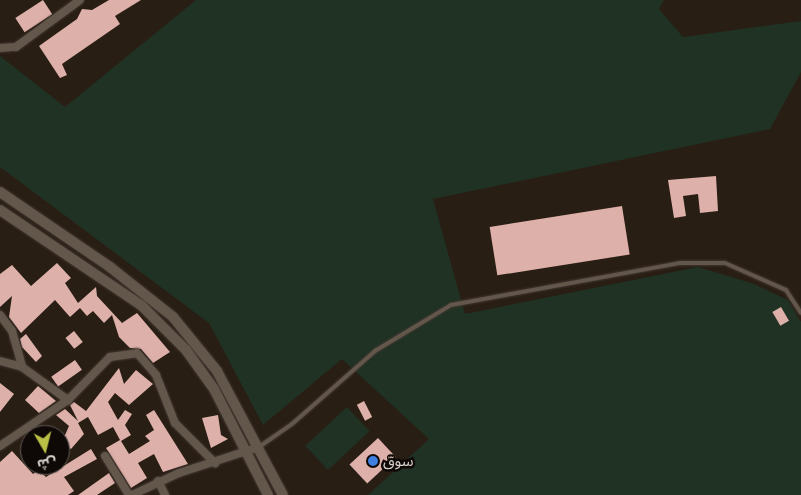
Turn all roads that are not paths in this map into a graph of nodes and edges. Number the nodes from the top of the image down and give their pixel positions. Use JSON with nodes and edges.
{"nodes":[{"id":1,"x":80,"y":0,"type":"edge"},
{"id":2,"x":0,"y":48,"type":"edge"},
{"id":3,"x":0,"y":192,"type":"edge"},
{"id":4,"x":0,"y":210,"type":"edge"},
{"id":5,"x":801,"y":313,"type":"edge"},
{"id":6,"x":0,"y":315,"type":"edge"},
{"id":7,"x":0,"y":361,"type":"edge"},
{"id":8,"x":22,"y":367,"type":"junction"},
{"id":9,"x":68,"y":400,"type":"junction"},
{"id":10,"x":0,"y":446,"type":"edge"},
{"id":11,"x":258,"y":447,"type":"junction"},
{"id":12,"x":246,"y":453,"type":"junction"},
{"id":13,"x":105,"y":456,"type":"dead end"},
{"id":14,"x":214,"y":463,"type":"junction"},
{"id":15,"x":158,"y":482,"type":"junction"},
{"id":16,"x":130,"y":495,"type":"edge"},
{"id":17,"x":165,"y":495,"type":"edge"},
{"id":18,"x":268,"y":495,"type":"edge"},
{"id":19,"x":283,"y":495,"type":"edge"}],
"edges":[{"from":1,"to":2,"type":"street"},
{"from":3,"to":11,"type":"main road"},
{"from":4,"to":12,"type":"main road"},
{"from":5,"to":11,"type":"lane"},
{"from":6,"to":8,"type":"street"},
{"from":7,"to":8,"type":"street"},
{"from":8,"to":9,"type":"street"},
{"from":9,"to":10,"type":"street"},
{"from":9,"to":14,"type":"street"},
{"from":11,"to":12,"type":"street"},
{"from":11,"to":19,"type":"main road"},
{"from":12,"to":14,"type":"street"},
{"from":12,"to":18,"type":"main road"},
{"from":13,"to":16,"type":"street"},
{"from":14,"to":15,"type":"street"},
{"from":15,"to":16,"type":"street"},
{"from":15,"to":17,"type":"street"}]}
